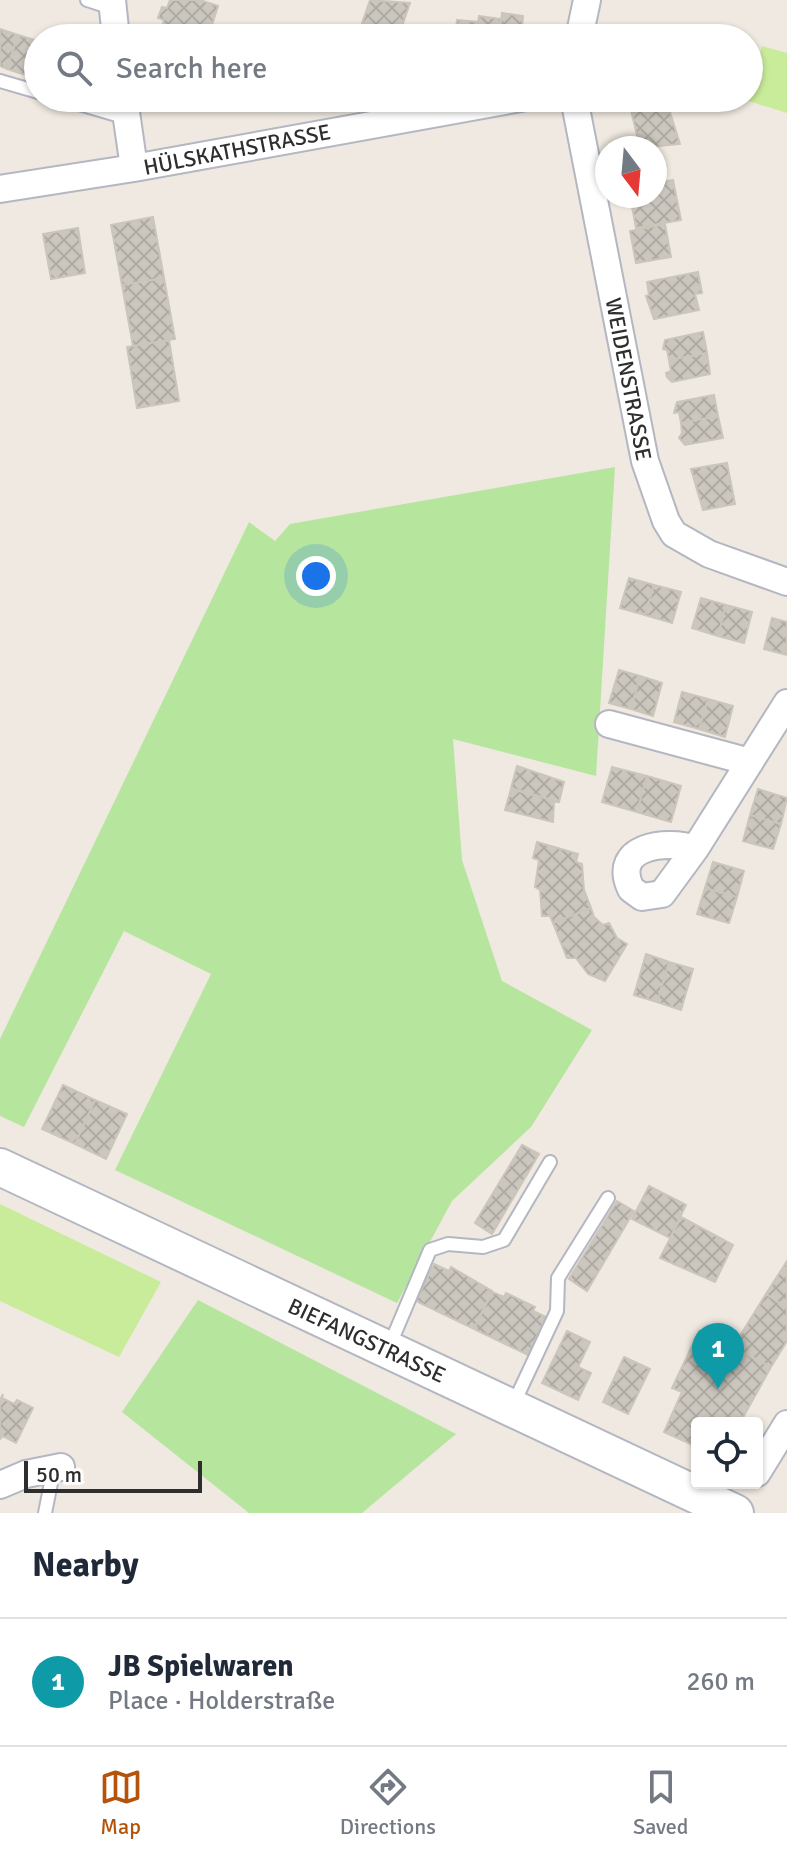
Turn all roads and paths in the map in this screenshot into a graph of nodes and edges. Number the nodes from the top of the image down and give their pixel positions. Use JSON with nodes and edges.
{"nodes":[{"id":1,"x":87,"y":0,"type":"edge"},
{"id":2,"x":587,"y":0,"type":"edge"},
{"id":3,"x":112,"y":4,"type":"edge"},
{"id":4,"x":114,"y":24,"type":"edge"},
{"id":5,"x":582,"y":24,"type":"edge"},
{"id":6,"x":0,"y":81,"type":"edge"},
{"id":7,"x":24,"y":88,"type":"edge"},
{"id":8,"x":126,"y":112,"type":"edge"},
{"id":9,"x":444,"y":112,"type":"edge"},
{"id":10,"x":577,"y":112,"type":"edge"},
{"id":11,"x":134,"y":168,"type":"junction"},
{"id":12,"x":0,"y":189,"type":"edge"},
{"id":13,"x":787,"y":582,"type":"edge"},
{"id":14,"x":787,"y":703,"type":"edge"},
{"id":15,"x":609,"y":724,"type":"dead end"},
{"id":16,"x":750,"y":762,"type":"junction"},
{"id":17,"x":695,"y":849,"type":"dead end"},
{"id":18,"x":550,"y":1162,"type":"dead end"},
{"id":19,"x":0,"y":1167,"type":"edge"},
{"id":20,"x":608,"y":1198,"type":"dead end"},
{"id":21,"x":387,"y":1350,"type":"junction"},
{"id":22,"x":511,"y":1408,"type":"junction"},
{"id":23,"x":787,"y":1424,"type":"edge"},
{"id":24,"x":763,"y":1463,"type":"edge"},
{"id":25,"x":58,"y":1468,"type":"joint"},
{"id":26,"x":0,"y":1485,"type":"edge"},
{"id":27,"x":748,"y":1489,"type":"edge"},
{"id":28,"x":45,"y":1513,"type":"edge"},
{"id":29,"x":734,"y":1513,"type":"edge"}],
"edges":[{"from":1,"to":3,"type":"lane"},
{"from":2,"to":5,"type":"street"},
{"from":3,"to":4,"type":"street"},
{"from":6,"to":7,"type":"lane"},
{"from":8,"to":11,"type":"street"},
{"from":9,"to":11,"type":"street","name":"HÜLSKATHSTRASSE"},
{"from":10,"to":13,"type":"street","name":"WEIDENSTRASSE"},
{"from":11,"to":12,"type":"street","name":"HÜLSKATHSTRASSE"},
{"from":14,"to":16,"type":"street"},
{"from":15,"to":16,"type":"street"},
{"from":16,"to":17,"type":"street"},
{"from":18,"to":21,"type":"lane"},
{"from":19,"to":21,"type":"main road","name":"BIEFANGSTRASSE"},
{"from":20,"to":22,"type":"lane"},
{"from":21,"to":22,"type":"main road","name":"BIEFANGSTRASSE"},
{"from":22,"to":29,"type":"main road","name":"BIEFANGSTRASSE"},
{"from":23,"to":24,"type":"street"},
{"from":25,"to":26,"type":"street"},
{"from":25,"to":28,"type":"lane"},
{"from":27,"to":29,"type":"street"}]}
